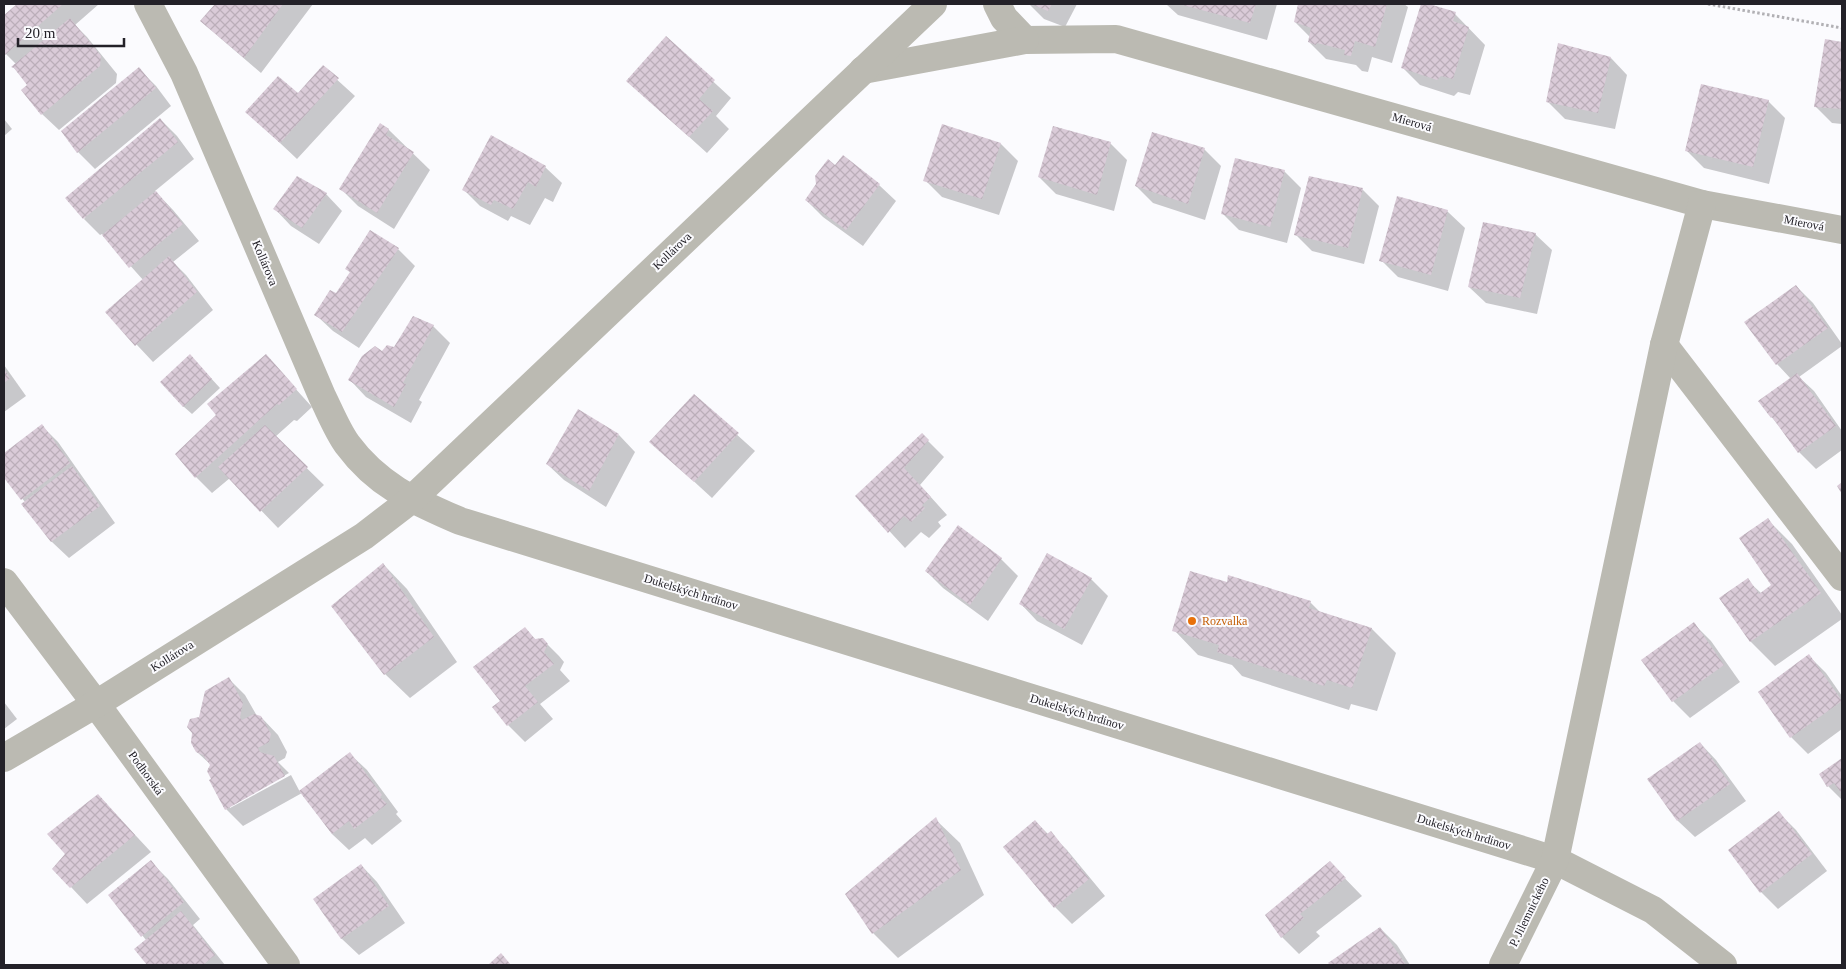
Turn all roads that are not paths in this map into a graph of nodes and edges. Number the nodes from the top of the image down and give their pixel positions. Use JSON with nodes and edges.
{"nodes":[{"id":1,"x":148,"y":4,"type":"edge"},
{"id":2,"x":933,"y":4,"type":"edge"},
{"id":3,"x":997,"y":4,"type":"edge"},
{"id":4,"x":1025,"y":40,"type":"junction"},
{"id":5,"x":863,"y":70,"type":"junction"},
{"id":6,"x":1702,"y":204,"type":"junction"},
{"id":7,"x":1838,"y":231,"type":"edge"},
{"id":8,"x":1664,"y":345,"type":"junction"},
{"id":9,"x":411,"y":500,"type":"junction"},
{"id":10,"x":1842,"y":577,"type":"edge"},
{"id":11,"x":4,"y":582,"type":"edge"},
{"id":12,"x":96,"y":704,"type":"junction"},
{"id":13,"x":4,"y":758,"type":"edge"},
{"id":14,"x":1555,"y":860,"type":"junction"},
{"id":15,"x":286,"y":965,"type":"edge"},
{"id":16,"x":1503,"y":965,"type":"edge"},
{"id":17,"x":1723,"y":965,"type":"edge"}],
"edges":[{"from":1,"to":9,"type":"street","name":"Kollárova"},
{"from":2,"to":5,"type":"street","name":"Kollárova"},
{"from":3,"to":4,"type":"street"},
{"from":4,"to":5,"type":"street","name":"Mierová"},
{"from":4,"to":6,"type":"street","name":"Mierová"},
{"from":5,"to":9,"type":"street","name":"Kollárova"},
{"from":6,"to":7,"type":"street","name":"Mierová"},
{"from":6,"to":8,"type":"street","name":"P. Jilemnického"},
{"from":8,"to":10,"type":"street"},
{"from":8,"to":14,"type":"street","name":"P. Jilemnického"},
{"from":9,"to":12,"type":"street","name":"Kollárova"},
{"from":9,"to":14,"type":"street","name":"Dukelských hrdinov"},
{"from":11,"to":12,"type":"street","name":"Podhorská"},
{"from":12,"to":13,"type":"street","name":"Kollárova"},
{"from":12,"to":15,"type":"street","name":"Podhorská"},
{"from":14,"to":16,"type":"street","name":"P. Jilemnického"},
{"from":14,"to":17,"type":"street","name":"Dukelských hrdinov"}]}
